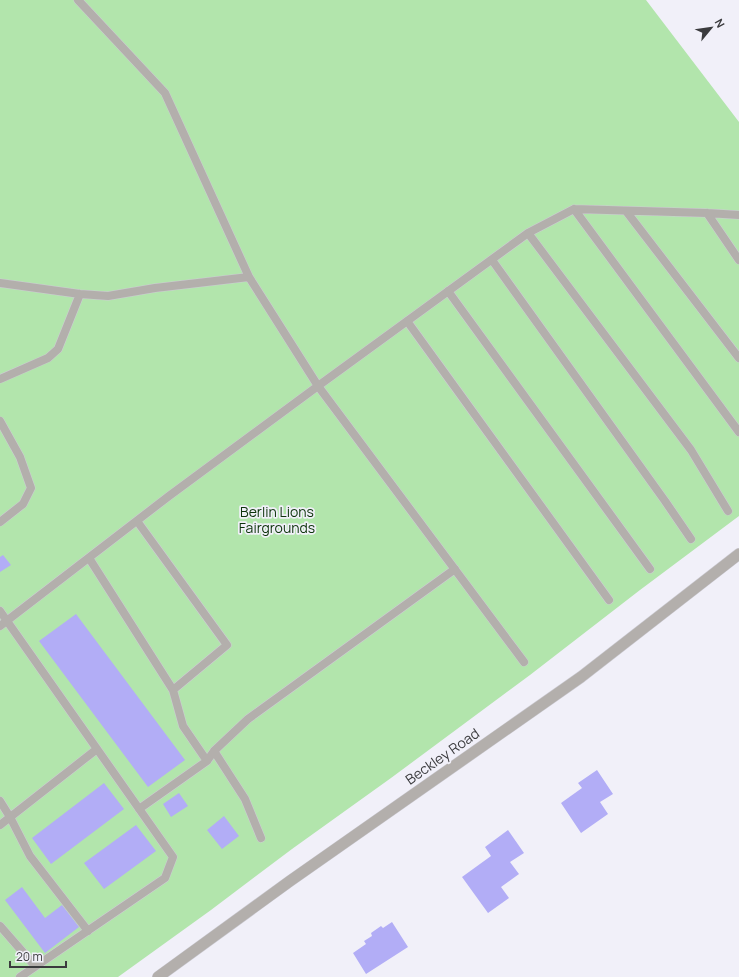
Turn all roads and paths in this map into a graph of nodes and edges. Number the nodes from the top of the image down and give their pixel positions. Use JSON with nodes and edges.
{"nodes":[{"id":1,"x":78,"y":0,"type":"edge"},
{"id":2,"x":574,"y":209,"type":"junction"},
{"id":3,"x":626,"y":210,"type":"junction"},
{"id":4,"x":707,"y":213,"type":"junction"},
{"id":5,"x":739,"y":216,"type":"edge"},
{"id":6,"x":528,"y":233,"type":"junction"},
{"id":7,"x":492,"y":260,"type":"junction"},
{"id":8,"x":739,"y":260,"type":"edge"},
{"id":9,"x":249,"y":277,"type":"junction"},
{"id":10,"x":0,"y":283,"type":"edge"},
{"id":11,"x":448,"y":291,"type":"junction"},
{"id":12,"x":80,"y":294,"type":"junction"},
{"id":13,"x":407,"y":321,"type":"junction"},
{"id":14,"x":739,"y":358,"type":"edge"},
{"id":15,"x":0,"y":379,"type":"edge"},
{"id":16,"x":318,"y":386,"type":"junction"},
{"id":17,"x":0,"y":421,"type":"edge"},
{"id":18,"x":739,"y":432,"type":"edge"},
{"id":19,"x":728,"y":511,"type":"dead end"},
{"id":20,"x":0,"y":522,"type":"edge"},
{"id":21,"x":136,"y":522,"type":"junction"},
{"id":22,"x":691,"y":539,"type":"dead end"},
{"id":23,"x":739,"y":554,"type":"edge"},
{"id":24,"x":89,"y":558,"type":"junction"},
{"id":25,"x":455,"y":569,"type":"junction"},
{"id":26,"x":650,"y":569,"type":"dead end"},
{"id":27,"x":609,"y":600,"type":"dead end"},
{"id":28,"x":0,"y":611,"type":"edge"},
{"id":29,"x":7,"y":621,"type":"junction"},
{"id":30,"x":0,"y":626,"type":"edge"},
{"id":31,"x":524,"y":662,"type":"dead end"},
{"id":32,"x":173,"y":690,"type":"junction"},
{"id":33,"x":97,"y":749,"type":"junction"},
{"id":34,"x":214,"y":751,"type":"junction"},
{"id":35,"x":207,"y":761,"type":"junction"},
{"id":36,"x":0,"y":801,"type":"edge"},
{"id":37,"x":139,"y":808,"type":"junction"},
{"id":38,"x":10,"y":817,"type":"junction"},
{"id":39,"x":0,"y":825,"type":"edge"},
{"id":40,"x":261,"y":838,"type":"dead end"},
{"id":41,"x":0,"y":926,"type":"edge"},
{"id":42,"x":88,"y":931,"type":"junction"},
{"id":43,"x":35,"y":966,"type":"junction"},
{"id":44,"x":20,"y":977,"type":"edge"},
{"id":45,"x":158,"y":977,"type":"edge"}],
"edges":[{"from":1,"to":9,"type":"lane"},
{"from":2,"to":3,"type":"lane"},
{"from":2,"to":6,"type":"lane"},
{"from":2,"to":18,"type":"lane"},
{"from":3,"to":4,"type":"lane"},
{"from":3,"to":14,"type":"lane"},
{"from":4,"to":5,"type":"lane"},
{"from":4,"to":8,"type":"lane"},
{"from":6,"to":7,"type":"lane"},
{"from":6,"to":19,"type":"lane"},
{"from":7,"to":11,"type":"lane"},
{"from":7,"to":22,"type":"lane"},
{"from":9,"to":12,"type":"lane"},
{"from":9,"to":16,"type":"lane"},
{"from":10,"to":12,"type":"lane"},
{"from":11,"to":13,"type":"lane"},
{"from":11,"to":26,"type":"lane"},
{"from":12,"to":15,"type":"lane"},
{"from":13,"to":16,"type":"lane"},
{"from":13,"to":27,"type":"lane"},
{"from":16,"to":21,"type":"lane"},
{"from":16,"to":25,"type":"lane"},
{"from":17,"to":20,"type":"lane"},
{"from":21,"to":24,"type":"lane"},
{"from":21,"to":32,"type":"lane"},
{"from":23,"to":45,"type":"street","name":"Beckley Road"},
{"from":24,"to":29,"type":"lane"},
{"from":24,"to":32,"type":"lane"},
{"from":25,"to":31,"type":"lane"},
{"from":25,"to":34,"type":"lane"},
{"from":28,"to":29,"type":"lane"},
{"from":29,"to":30,"type":"lane"},
{"from":29,"to":33,"type":"lane"},
{"from":32,"to":35,"type":"lane"},
{"from":33,"to":37,"type":"lane"},
{"from":33,"to":38,"type":"lane"},
{"from":34,"to":35,"type":"lane"},
{"from":34,"to":40,"type":"lane"},
{"from":35,"to":37,"type":"lane"},
{"from":36,"to":38,"type":"lane"},
{"from":37,"to":42,"type":"lane"},
{"from":38,"to":39,"type":"lane"},
{"from":38,"to":42,"type":"lane"},
{"from":41,"to":43,"type":"lane"},
{"from":42,"to":43,"type":"lane"},
{"from":43,"to":44,"type":"lane"}]}
